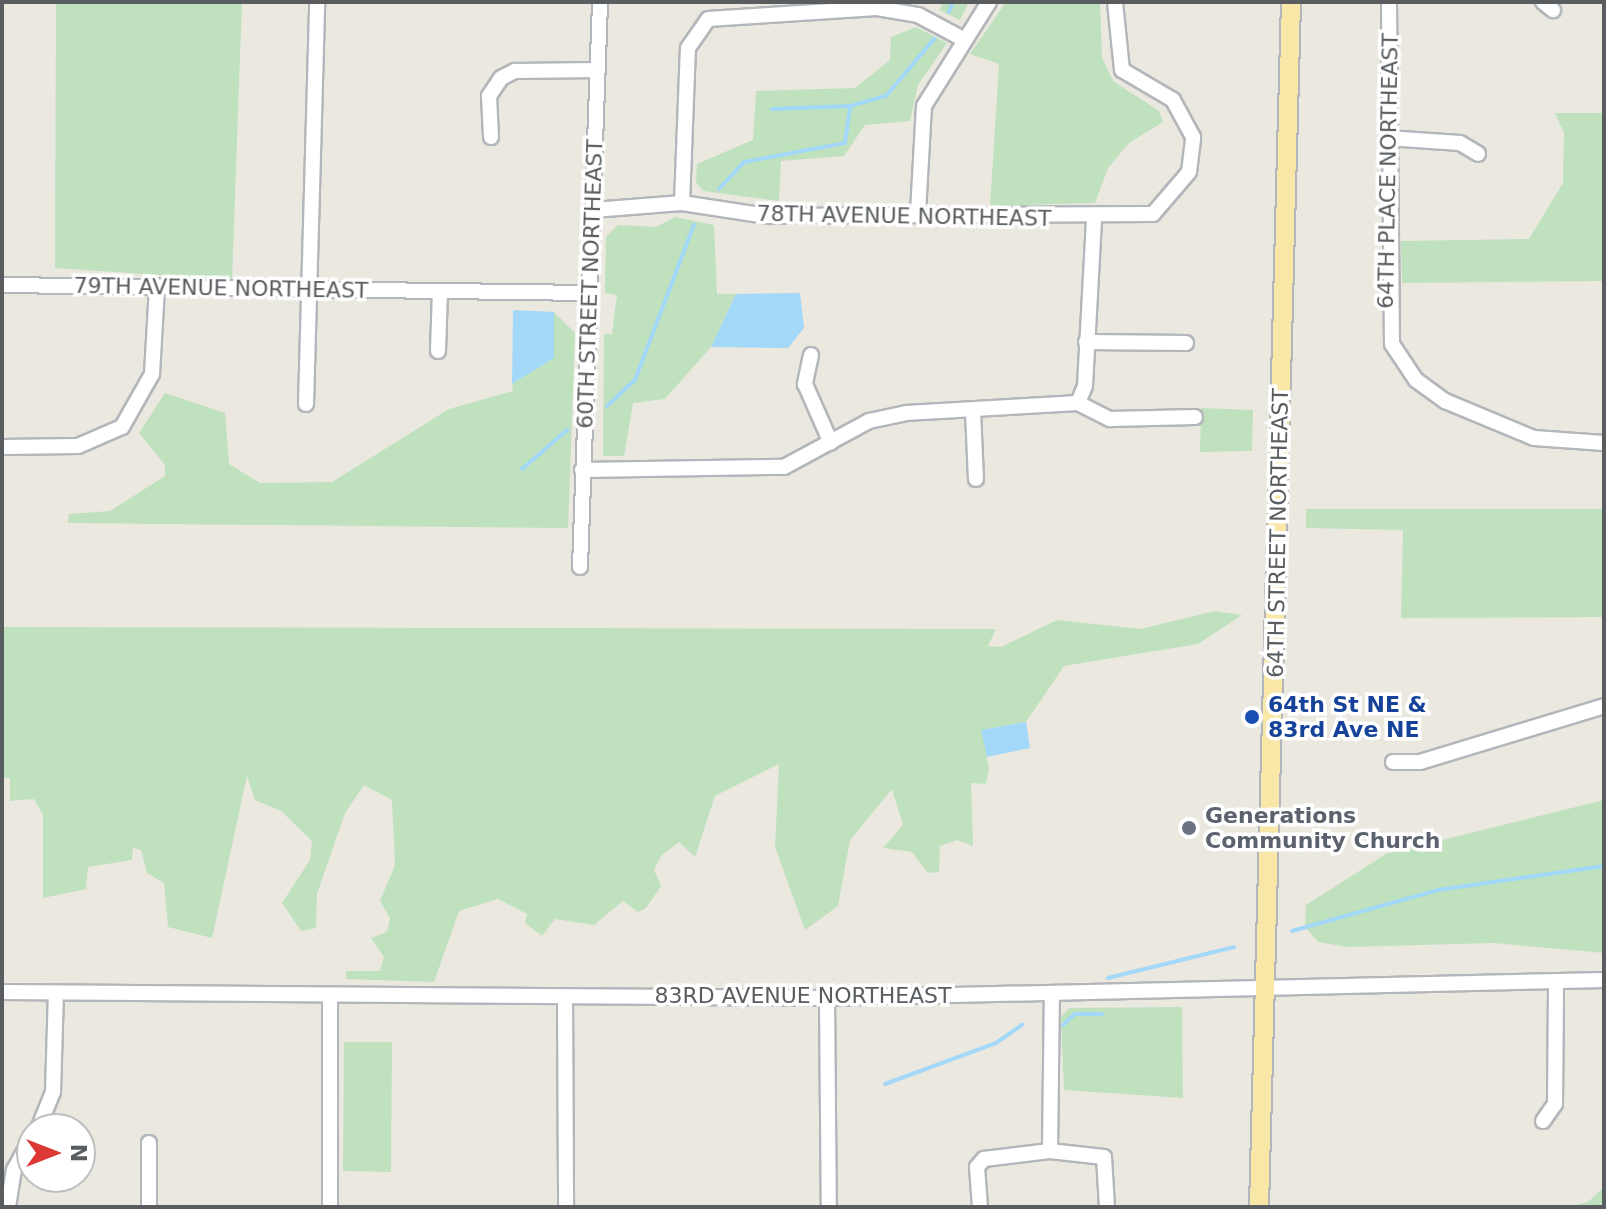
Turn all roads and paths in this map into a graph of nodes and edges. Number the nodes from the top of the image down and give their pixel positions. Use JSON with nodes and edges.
{"nodes":[{"id":1,"x":317,"y":2,"type":"edge"},
{"id":2,"x":600,"y":2,"type":"edge"},
{"id":3,"x":989,"y":2,"type":"edge"},
{"id":4,"x":1115,"y":2,"type":"edge"},
{"id":5,"x":1291,"y":2,"type":"edge"},
{"id":6,"x":1389,"y":2,"type":"edge"},
{"id":7,"x":963,"y":39,"type":"junction"},
{"id":8,"x":598,"y":70,"type":"junction"},
{"id":9,"x":491,"y":137,"type":"dead end"},
{"id":10,"x":1387,"y":138,"type":"junction"},
{"id":11,"x":1478,"y":154,"type":"dead end"},
{"id":12,"x":682,"y":203,"type":"junction"},
{"id":13,"x":593,"y":210,"type":"junction"},
{"id":14,"x":918,"y":213,"type":"junction"},
{"id":15,"x":1094,"y":219,"type":"junction"},
{"id":16,"x":2,"y":285,"type":"edge"},
{"id":17,"x":157,"y":286,"type":"junction"},
{"id":18,"x":308,"y":290,"type":"junction"},
{"id":19,"x":440,"y":292,"type":"junction"},
{"id":20,"x":590,"y":293,"type":"junction"},
{"id":21,"x":1086,"y":342,"type":"junction"},
{"id":22,"x":1186,"y":343,"type":"dead end"},
{"id":23,"x":438,"y":351,"type":"dead end"},
{"id":24,"x":811,"y":355,"type":"dead end"},
{"id":25,"x":1078,"y":403,"type":"junction"},
{"id":26,"x":306,"y":404,"type":"dead end"},
{"id":27,"x":973,"y":411,"type":"junction"},
{"id":28,"x":1195,"y":417,"type":"dead end"},
{"id":29,"x":831,"y":443,"type":"junction"},
{"id":30,"x":1604,"y":443,"type":"edge"},
{"id":31,"x":2,"y":447,"type":"edge"},
{"id":32,"x":582,"y":470,"type":"junction"},
{"id":33,"x":976,"y":479,"type":"dead end"},
{"id":34,"x":580,"y":567,"type":"dead end"},
{"id":35,"x":1604,"y":706,"type":"edge"},
{"id":36,"x":1393,"y":762,"type":"dead end"},
{"id":37,"x":1604,"y":980,"type":"edge"},
{"id":38,"x":1556,"y":981,"type":"junction"},
{"id":39,"x":1265,"y":987,"type":"junction"},
{"id":40,"x":2,"y":992,"type":"edge"},
{"id":41,"x":56,"y":993,"type":"junction"},
{"id":42,"x":1052,"y":993,"type":"junction"},
{"id":43,"x":330,"y":997,"type":"junction"},
{"id":44,"x":565,"y":997,"type":"junction"},
{"id":45,"x":827,"y":998,"type":"junction"},
{"id":46,"x":44,"y":1113,"type":"edge"},
{"id":47,"x":1543,"y":1121,"type":"dead end"},
{"id":48,"x":149,"y":1143,"type":"dead end"},
{"id":49,"x":1050,"y":1151,"type":"junction"},
{"id":50,"x":16,"y":1166,"type":"edge"},
{"id":51,"x":8,"y":1207,"type":"edge"},
{"id":52,"x":149,"y":1207,"type":"edge"},
{"id":53,"x":330,"y":1207,"type":"edge"},
{"id":54,"x":566,"y":1207,"type":"edge"},
{"id":55,"x":829,"y":1207,"type":"edge"},
{"id":56,"x":980,"y":1207,"type":"edge"},
{"id":57,"x":1107,"y":1207,"type":"edge"},
{"id":58,"x":1259,"y":1207,"type":"edge"}],
"edges":[{"from":1,"to":18,"type":"street"},
{"from":2,"to":8,"type":"street","name":"60TH STREET NORTHEAST"},
{"from":3,"to":7,"type":"street"},
{"from":4,"to":15,"type":"street","name":"78TH AVENUE NORTHEAST"},
{"from":5,"to":39,"type":"main road","name":"64TH STREET NORTHEAST"},
{"from":6,"to":10,"type":"street","name":"64TH PLACE NORTHEAST"},
{"from":7,"to":12,"type":"street"},
{"from":7,"to":14,"type":"street"},
{"from":8,"to":9,"type":"street"},
{"from":8,"to":13,"type":"street","name":"60TH STREET NORTHEAST"},
{"from":10,"to":11,"type":"street"},
{"from":10,"to":30,"type":"street","name":"64TH PLACE NORTHEAST"},
{"from":12,"to":13,"type":"street","name":"78TH AVENUE NORTHEAST"},
{"from":12,"to":14,"type":"street","name":"78TH AVENUE NORTHEAST"},
{"from":13,"to":20,"type":"street","name":"60TH STREET NORTHEAST"},
{"from":14,"to":15,"type":"street","name":"78TH AVENUE NORTHEAST"},
{"from":15,"to":21,"type":"street"},
{"from":16,"to":17,"type":"street","name":"79TH AVENUE NORTHEAST"},
{"from":17,"to":18,"type":"street","name":"79TH AVENUE NORTHEAST"},
{"from":17,"to":31,"type":"street"},
{"from":18,"to":19,"type":"street","name":"79TH AVENUE NORTHEAST"},
{"from":18,"to":26,"type":"street"},
{"from":19,"to":20,"type":"street","name":"79TH AVENUE NORTHEAST"},
{"from":19,"to":23,"type":"street"},
{"from":20,"to":32,"type":"street","name":"60TH STREET NORTHEAST"},
{"from":21,"to":22,"type":"street"},
{"from":21,"to":25,"type":"street"},
{"from":24,"to":29,"type":"street"},
{"from":25,"to":27,"type":"street"},
{"from":25,"to":28,"type":"street"},
{"from":27,"to":29,"type":"street"},
{"from":27,"to":33,"type":"street"},
{"from":29,"to":32,"type":"street"},
{"from":32,"to":34,"type":"street","name":"60TH STREET NORTHEAST"},
{"from":35,"to":36,"type":"street"},
{"from":37,"to":38,"type":"street","name":"83RD AVENUE NORTHEAST"},
{"from":38,"to":39,"type":"street","name":"83RD AVENUE NORTHEAST"},
{"from":38,"to":47,"type":"street"},
{"from":39,"to":42,"type":"street","name":"83RD AVENUE NORTHEAST"},
{"from":39,"to":58,"type":"main road","name":"64TH STREET NORTHEAST"},
{"from":40,"to":41,"type":"street","name":"83RD AVENUE NORTHEAST"},
{"from":41,"to":43,"type":"street","name":"83RD AVENUE NORTHEAST"},
{"from":41,"to":46,"type":"street"},
{"from":42,"to":45,"type":"street","name":"83RD AVENUE NORTHEAST"},
{"from":42,"to":49,"type":"street"},
{"from":43,"to":44,"type":"street","name":"83RD AVENUE NORTHEAST"},
{"from":43,"to":53,"type":"street"},
{"from":44,"to":45,"type":"street","name":"83RD AVENUE NORTHEAST"},
{"from":44,"to":54,"type":"street"},
{"from":45,"to":55,"type":"street"},
{"from":48,"to":52,"type":"street"},
{"from":49,"to":56,"type":"street"},
{"from":49,"to":57,"type":"street"},
{"from":50,"to":51,"type":"street"}]}
